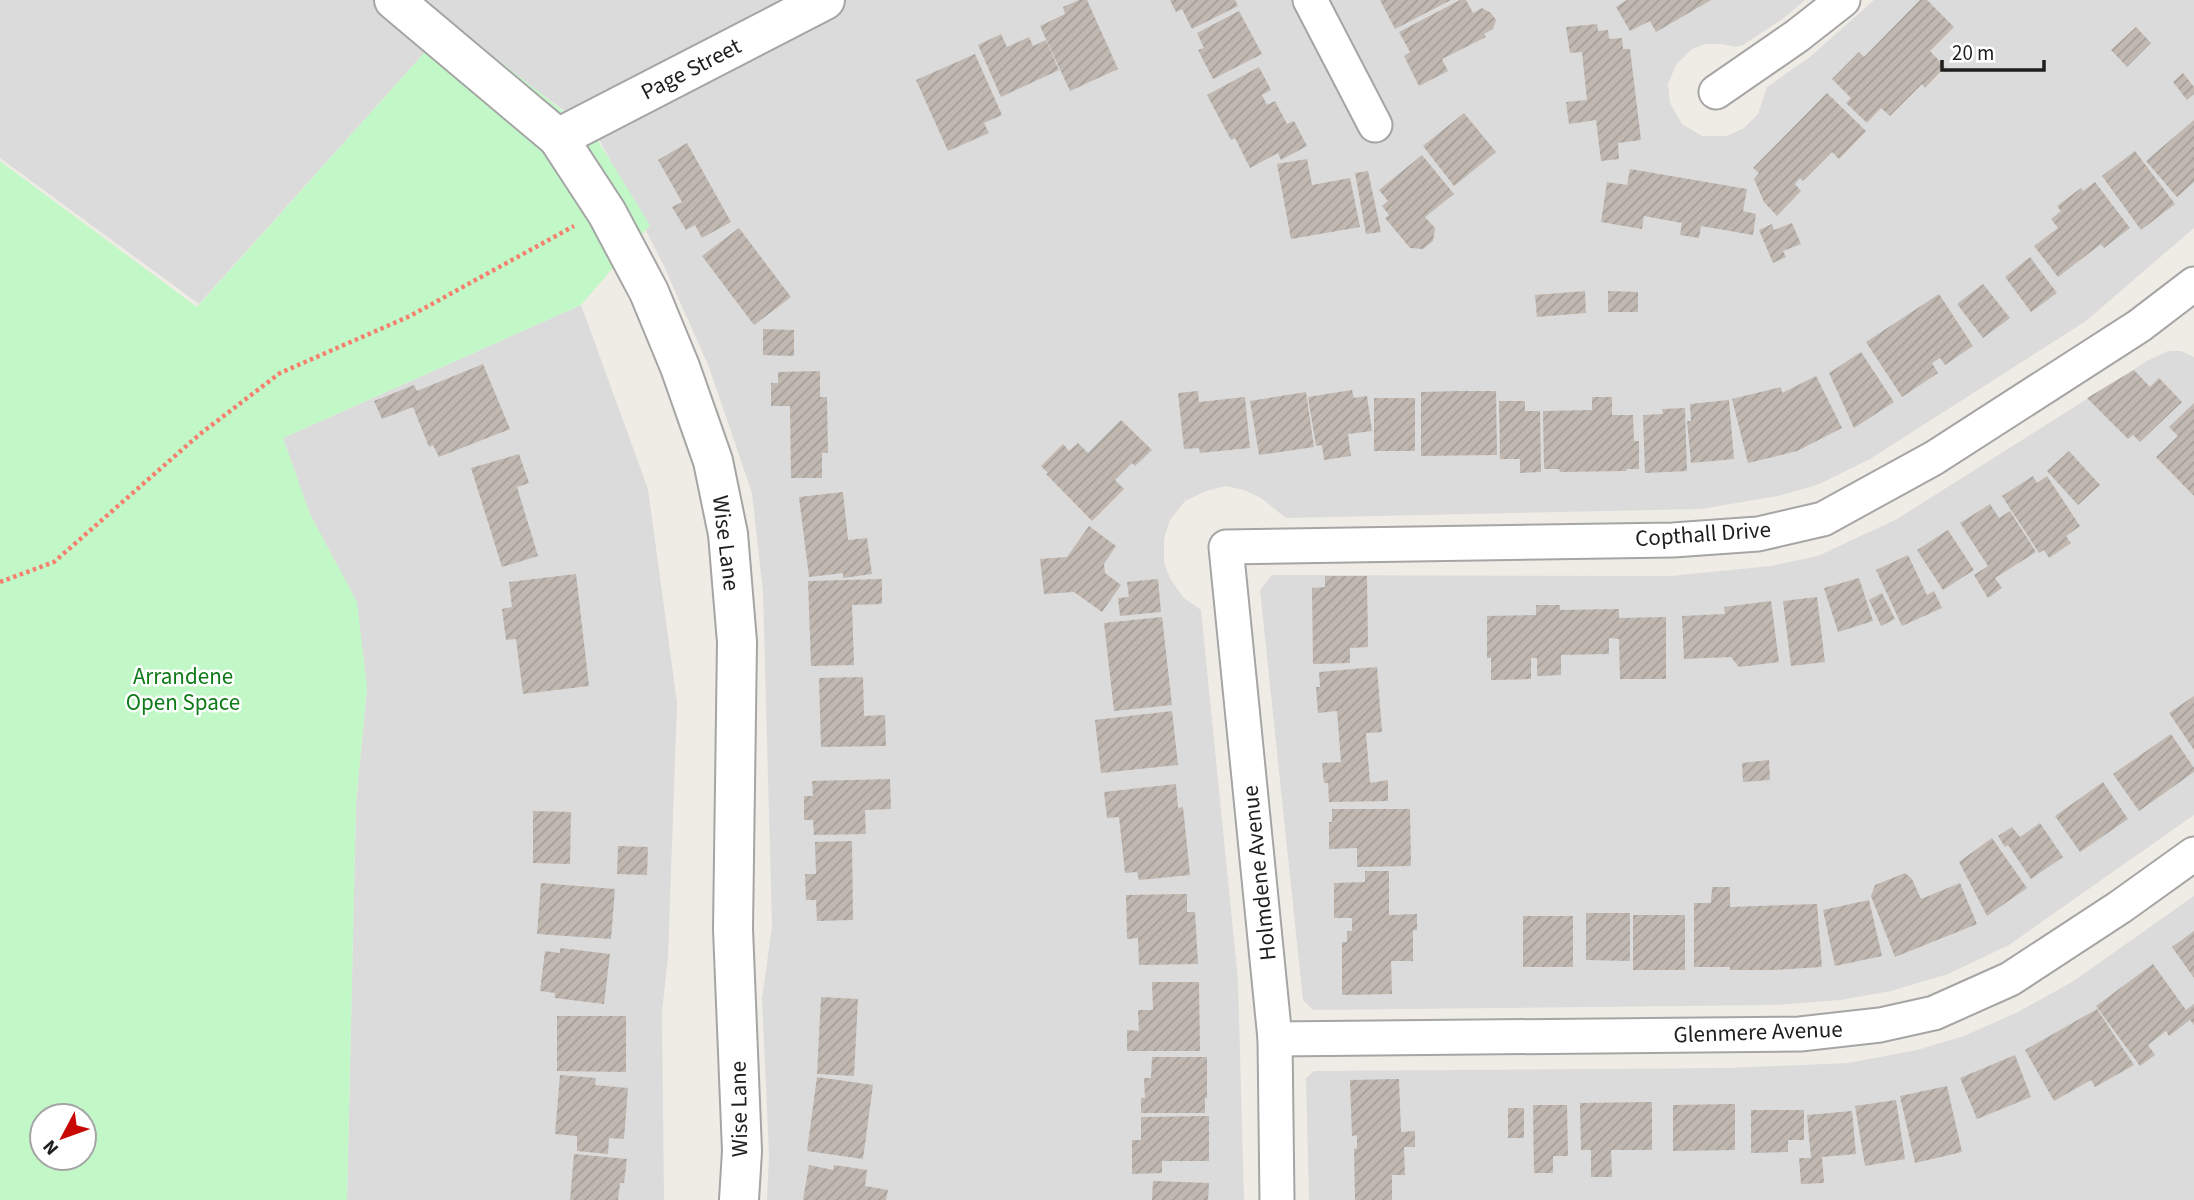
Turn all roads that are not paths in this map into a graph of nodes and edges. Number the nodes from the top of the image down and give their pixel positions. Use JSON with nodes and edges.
{"nodes":[{"id":1,"x":394,"y":0,"type":"edge"},
{"id":2,"x":825,"y":0,"type":"edge"},
{"id":3,"x":1310,"y":0,"type":"edge"},
{"id":4,"x":1843,"y":0,"type":"edge"},
{"id":5,"x":1716,"y":92,"type":"dead end"},
{"id":6,"x":1375,"y":124,"type":"dead end"},
{"id":7,"x":558,"y":138,"type":"junction"},
{"id":8,"x":2194,"y":284,"type":"edge"},
{"id":9,"x":1226,"y":547,"type":"joint"},
{"id":10,"x":2194,"y":854,"type":"edge"},
{"id":11,"x":1275,"y":1039,"type":"junction"},
{"id":12,"x":739,"y":1200,"type":"edge"},
{"id":13,"x":1277,"y":1200,"type":"edge"}],
"edges":[{"from":1,"to":7,"type":"street","name":"Wise Lane"},
{"from":2,"to":7,"type":"street","name":"Page Street"},
{"from":3,"to":6,"type":"street"},
{"from":4,"to":5,"type":"street"},
{"from":7,"to":12,"type":"street","name":"Wise Lane"},
{"from":8,"to":9,"type":"street","name":"Copthall Drive"},
{"from":9,"to":11,"type":"street","name":"Holmdene Avenue"},
{"from":10,"to":11,"type":"street","name":"Glenmere Avenue"},
{"from":11,"to":13,"type":"street","name":"Holmdene Avenue"}]}
